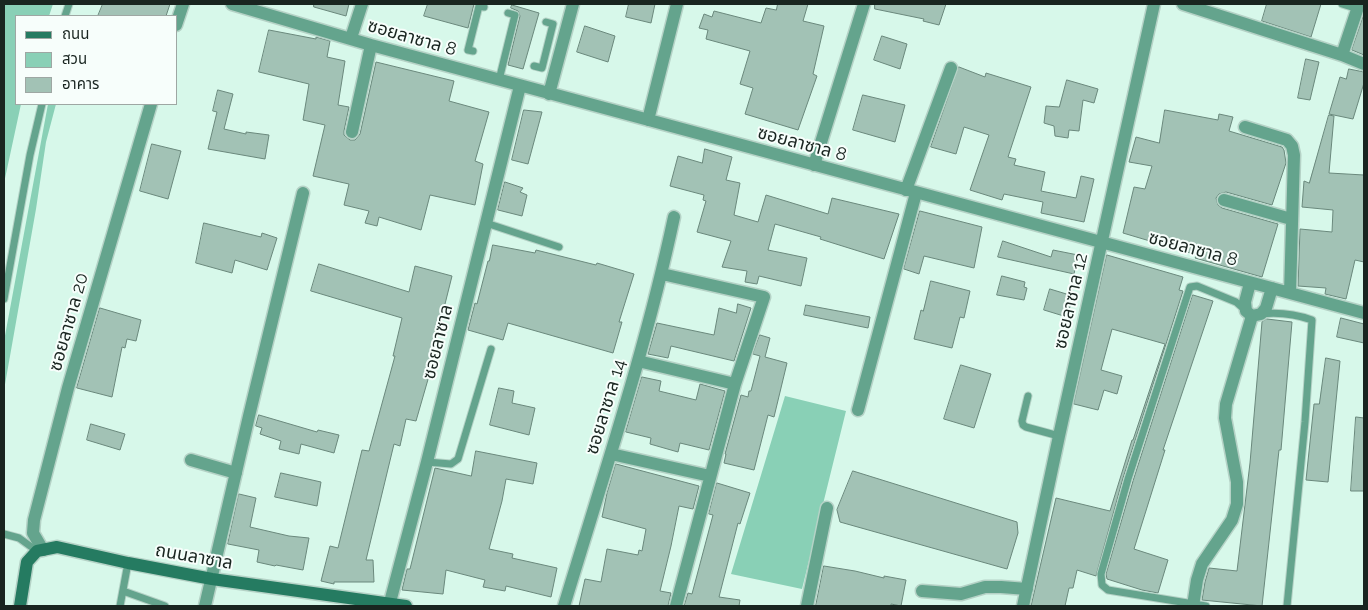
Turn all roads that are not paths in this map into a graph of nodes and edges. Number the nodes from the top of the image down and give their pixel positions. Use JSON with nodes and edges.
{"nodes":[{"id":1,"x":183,"y":4,"type":"edge"},
{"id":2,"x":232,"y":4,"type":"edge"},
{"id":3,"x":362,"y":4,"type":"edge"},
{"id":4,"x":573,"y":4,"type":"edge"},
{"id":5,"x":677,"y":4,"type":"edge"},
{"id":6,"x":864,"y":4,"type":"edge"},
{"id":7,"x":1154,"y":4,"type":"edge"},
{"id":8,"x":1183,"y":4,"type":"edge"},
{"id":9,"x":1342,"y":4,"type":"edge"},
{"id":10,"x":1358,"y":6,"type":"edge"},
{"id":11,"x":484,"y":7,"type":"dead end"},
{"id":12,"x":508,"y":13,"type":"dead end"},
{"id":13,"x":178,"y":19,"type":"edge"},
{"id":14,"x":546,"y":22,"type":"dead end"},
{"id":15,"x":351,"y":38,"type":"junction"},
{"id":16,"x":371,"y":45,"type":"junction"},
{"id":17,"x":473,"y":51,"type":"dead end"},
{"id":18,"x":1342,"y":56,"type":"junction"},
{"id":19,"x":1364,"y":64,"type":"edge"},
{"id":20,"x":534,"y":66,"type":"dead end"},
{"id":21,"x":951,"y":68,"type":"dead end"},
{"id":22,"x":499,"y":80,"type":"junction"},
{"id":23,"x":520,"y":86,"type":"junction"},
{"id":24,"x":549,"y":94,"type":"junction"},
{"id":25,"x":42,"y":105,"type":"edge"},
{"id":26,"x":151,"y":105,"type":"edge"},
{"id":27,"x":648,"y":120,"type":"junction"},
{"id":28,"x":1245,"y":127,"type":"dead end"},
{"id":29,"x":352,"y":132,"type":"dead end"},
{"id":30,"x":814,"y":165,"type":"junction"},
{"id":31,"x":911,"y":191,"type":"junction"},
{"id":32,"x":304,"y":193,"type":"dead end"},
{"id":33,"x":1224,"y":200,"type":"dead end"},
{"id":34,"x":674,"y":217,"type":"dead end"},
{"id":35,"x":1292,"y":219,"type":"junction"},
{"id":36,"x":486,"y":223,"type":"junction"},
{"id":37,"x":1102,"y":242,"type":"junction"},
{"id":38,"x":559,"y":247,"type":"dead end"},
{"id":39,"x":662,"y":274,"type":"junction"},
{"id":40,"x":1250,"y":282,"type":"junction"},
{"id":41,"x":1272,"y":288,"type":"junction"},
{"id":42,"x":1290,"y":293,"type":"junction"},
{"id":43,"x":4,"y":299,"type":"edge"},
{"id":44,"x":1364,"y":313,"type":"edge"},
{"id":45,"x":1253,"y":314,"type":"junction"},
{"id":46,"x":491,"y":349,"type":"dead end"},
{"id":47,"x":638,"y":361,"type":"junction"},
{"id":48,"x":735,"y":384,"type":"junction"},
{"id":49,"x":1028,"y":396,"type":"dead end"},
{"id":50,"x":858,"y":410,"type":"dead end"},
{"id":51,"x":1059,"y":436,"type":"junction"},
{"id":52,"x":610,"y":454,"type":"junction"},
{"id":53,"x":192,"y":460,"type":"dead end"},
{"id":54,"x":427,"y":462,"type":"junction"},
{"id":55,"x":236,"y":473,"type":"junction"},
{"id":56,"x":710,"y":476,"type":"junction"},
{"id":57,"x":827,"y":508,"type":"dead end"},
{"id":58,"x":4,"y":534,"type":"edge"},
{"id":59,"x":40,"y":550,"type":"junction"},
{"id":60,"x":128,"y":563,"type":"junction"},
{"id":61,"x":212,"y":579,"type":"junction"},
{"id":62,"x":1027,"y":589,"type":"junction"},
{"id":63,"x":922,"y":590,"type":"dead end"},
{"id":64,"x":123,"y":591,"type":"junction"},
{"id":65,"x":389,"y":605,"type":"edge"},
{"id":66,"x":20,"y":606,"type":"edge"},
{"id":67,"x":120,"y":606,"type":"edge"},
{"id":68,"x":165,"y":606,"type":"edge"},
{"id":69,"x":205,"y":606,"type":"edge"},
{"id":70,"x":406,"y":606,"type":"edge"},
{"id":71,"x":564,"y":606,"type":"edge"},
{"id":72,"x":676,"y":606,"type":"edge"},
{"id":73,"x":807,"y":606,"type":"edge"},
{"id":74,"x":1023,"y":606,"type":"edge"},
{"id":75,"x":1197,"y":606,"type":"edge"},
{"id":76,"x":1288,"y":606,"type":"edge"}],
"edges":[{"from":1,"to":13,"type":"street"},
{"from":2,"to":15,"type":"street","name":"ซอยลาซาล 8"},
{"from":3,"to":15,"type":"street"},
{"from":4,"to":24,"type":"street"},
{"from":5,"to":27,"type":"street"},
{"from":6,"to":30,"type":"street"},
{"from":7,"to":37,"type":"street","name":"ซอยลาซาล 12"},
{"from":8,"to":18,"type":"street"},
{"from":9,"to":10,"type":"lane"},
{"from":10,"to":18,"type":"street"},
{"from":11,"to":17,"type":"lane"},
{"from":12,"to":22,"type":"lane"},
{"from":14,"to":20,"type":"lane"},
{"from":15,"to":16,"type":"street","name":"ซอยลาซาล 8"},
{"from":16,"to":22,"type":"street","name":"ซอยลาซาล 8"},
{"from":16,"to":29,"type":"street"},
{"from":18,"to":19,"type":"street"},
{"from":21,"to":31,"type":"street"},
{"from":22,"to":23,"type":"street","name":"ซอยลาซาล 8"},
{"from":23,"to":24,"type":"street","name":"ซอยลาซาล 8"},
{"from":23,"to":36,"type":"street","name":"ซอยลาซาล"},
{"from":24,"to":27,"type":"street","name":"ซอยลาซาล 8"},
{"from":25,"to":43,"type":"lane"},
{"from":26,"to":59,"type":"street","name":"ซอยลาซาล 20"},
{"from":27,"to":30,"type":"street","name":"ซอยลาซาล 8"},
{"from":28,"to":35,"type":"street"},
{"from":30,"to":31,"type":"street","name":"ซอยลาซาล 8"},
{"from":31,"to":37,"type":"street","name":"ซอยลาซาล 8"},
{"from":31,"to":50,"type":"street"},
{"from":32,"to":55,"type":"street"},
{"from":33,"to":35,"type":"street"},
{"from":34,"to":39,"type":"street","name":"ซอยลาซาล 14"},
{"from":35,"to":42,"type":"street"},
{"from":36,"to":38,"type":"lane"},
{"from":36,"to":54,"type":"street","name":"ซอยลาซาล"},
{"from":37,"to":40,"type":"street","name":"ซอยลาซาล 8"},
{"from":37,"to":51,"type":"street","name":"ซอยลาซาล 12"},
{"from":39,"to":47,"type":"street","name":"ซอยลาซาล 14"},
{"from":39,"to":48,"type":"street"},
{"from":40,"to":41,"type":"street","name":"ซอยลาซาล 8"},
{"from":40,"to":45,"type":"street"},
{"from":41,"to":42,"type":"street","name":"ซอยลาซาล 8"},
{"from":41,"to":45,"type":"street"},
{"from":42,"to":44,"type":"street","name":"ซอยลาซาล 8"},
{"from":45,"to":75,"type":"street"},
{"from":45,"to":75,"type":"lane"},
{"from":45,"to":76,"type":"lane"},
{"from":46,"to":54,"type":"lane"},
{"from":47,"to":48,"type":"street"},
{"from":47,"to":52,"type":"street","name":"ซอยลาซาล 14"},
{"from":48,"to":56,"type":"street"},
{"from":49,"to":51,"type":"lane"},
{"from":51,"to":62,"type":"street","name":"ซอยลาซาล 12"},
{"from":52,"to":56,"type":"street"},
{"from":52,"to":71,"type":"street","name":"ซอยลาซาล 14"},
{"from":53,"to":55,"type":"street"},
{"from":54,"to":65,"type":"street","name":"ซอยลาซาล"},
{"from":55,"to":61,"type":"street"},
{"from":56,"to":72,"type":"street"},
{"from":57,"to":73,"type":"street"},
{"from":58,"to":59,"type":"lane"},
{"from":59,"to":60,"type":"street","name":"ถนนลาซาล"},
{"from":59,"to":66,"type":"street"},
{"from":60,"to":61,"type":"street","name":"ถนนลาซาล"},
{"from":60,"to":64,"type":"lane"},
{"from":61,"to":65,"type":"street","name":"ถนนลาซาล"},
{"from":61,"to":69,"type":"street"},
{"from":62,"to":63,"type":"street"},
{"from":62,"to":74,"type":"street","name":"ซอยลาซาล 12"},
{"from":64,"to":67,"type":"lane"},
{"from":64,"to":68,"type":"lane"},
{"from":65,"to":70,"type":"street","name":"ถนนลาซาล"}]}
